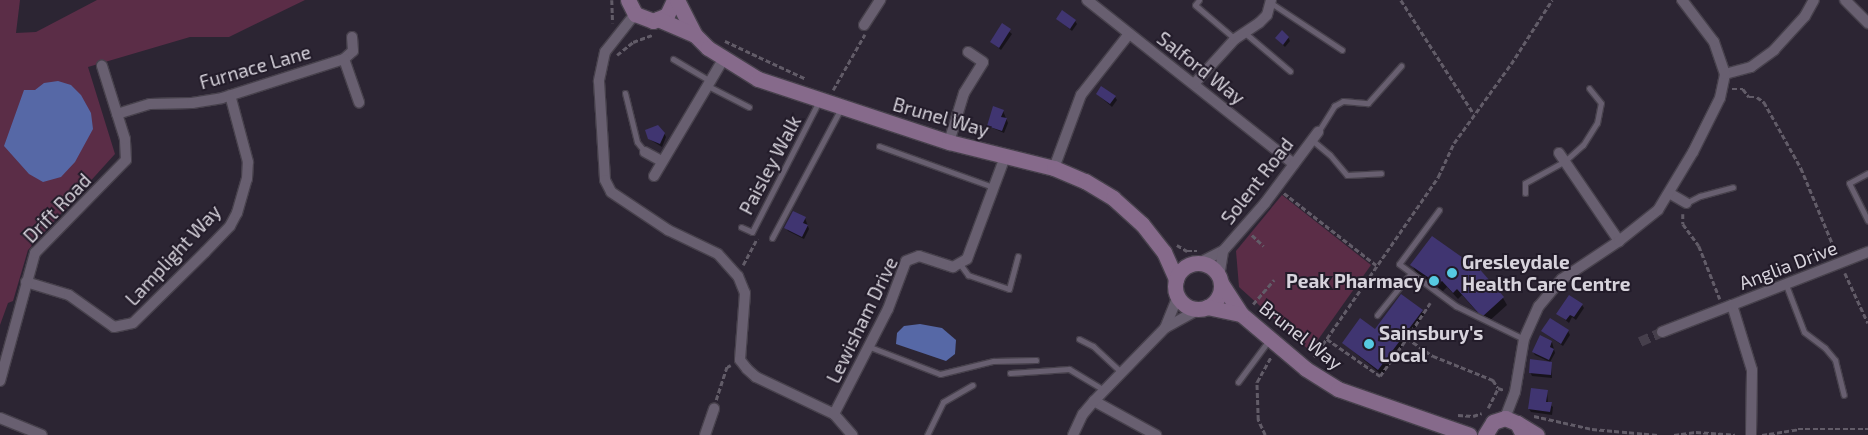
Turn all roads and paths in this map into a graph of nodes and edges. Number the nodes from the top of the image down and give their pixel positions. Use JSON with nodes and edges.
{"nodes":[{"id":1,"x":628,"y":0,"type":"edge"},
{"id":2,"x":676,"y":0,"type":"edge"},
{"id":3,"x":1087,"y":0,"type":"edge"},
{"id":4,"x":1199,"y":0,"type":"edge"},
{"id":5,"x":1401,"y":0,"type":"edge"},
{"id":6,"x":1552,"y":0,"type":"edge"},
{"id":7,"x":1682,"y":0,"type":"edge"},
{"id":8,"x":1814,"y":0,"type":"edge"},
{"id":9,"x":1846,"y":0,"type":"edge"},
{"id":10,"x":877,"y":1,"type":"edge"},
{"id":11,"x":1271,"y":2,"type":"edge"},
{"id":12,"x":635,"y":14,"type":"junction"},
{"id":13,"x":658,"y":19,"type":"junction"},
{"id":14,"x":1868,"y":24,"type":"edge"},
{"id":15,"x":864,"y":25,"type":"joint"},
{"id":16,"x":1245,"y":33,"type":"junction"},
{"id":17,"x":1129,"y":34,"type":"junction"},
{"id":18,"x":660,"y":35,"type":"dead end"},
{"id":19,"x":695,"y":35,"type":"junction"},
{"id":20,"x":352,"y":37,"type":"dead end"},
{"id":21,"x":1235,"y":39,"type":"junction"},
{"id":22,"x":1342,"y":50,"type":"dead end"},
{"id":23,"x":605,"y":52,"type":"junction"},
{"id":24,"x":968,"y":52,"type":"dead end"},
{"id":25,"x":344,"y":59,"type":"junction"},
{"id":26,"x":673,"y":59,"type":"dead end"},
{"id":27,"x":723,"y":60,"type":"junction"},
{"id":28,"x":102,"y":66,"type":"dead end"},
{"id":29,"x":1401,"y":66,"type":"dead end"},
{"id":30,"x":1290,"y":71,"type":"dead end"},
{"id":31,"x":1725,"y":74,"type":"junction"},
{"id":32,"x":709,"y":83,"type":"junction"},
{"id":33,"x":1194,"y":84,"type":"junction"},
{"id":34,"x":1589,"y":88,"type":"dead end"},
{"id":35,"x":1723,"y":88,"type":"junction"},
{"id":36,"x":832,"y":92,"type":"dead end"},
{"id":37,"x":625,"y":94,"type":"dead end"},
{"id":38,"x":230,"y":95,"type":"junction"},
{"id":39,"x":819,"y":101,"type":"junction"},
{"id":40,"x":359,"y":102,"type":"dead end"},
{"id":41,"x":749,"y":107,"type":"dead end"},
{"id":42,"x":841,"y":108,"type":"junction"},
{"id":43,"x":117,"y":114,"type":"junction"},
{"id":44,"x":1474,"y":114,"type":"junction"},
{"id":45,"x":1315,"y":136,"type":"junction"},
{"id":46,"x":949,"y":142,"type":"junction"},
{"id":47,"x":879,"y":146,"type":"dead end"},
{"id":48,"x":645,"y":152,"type":"joint"},
{"id":49,"x":1005,"y":157,"type":"junction"},
{"id":50,"x":1562,"y":158,"type":"junction"},
{"id":51,"x":662,"y":161,"type":"junction"},
{"id":52,"x":1294,"y":164,"type":"junction"},
{"id":53,"x":1054,"y":168,"type":"junction"},
{"id":54,"x":1381,"y":173,"type":"dead end"},
{"id":55,"x":1868,"y":173,"type":"edge"},
{"id":56,"x":654,"y":176,"type":"dead end"},
{"id":57,"x":994,"y":187,"type":"junction"},
{"id":58,"x":1277,"y":187,"type":"junction"},
{"id":59,"x":1732,"y":187,"type":"dead end"},
{"id":60,"x":1525,"y":193,"type":"dead end"},
{"id":61,"x":1668,"y":195,"type":"junction"},
{"id":62,"x":1686,"y":203,"type":"joint"},
{"id":63,"x":1439,"y":210,"type":"dead end"},
{"id":64,"x":1868,"y":221,"type":"edge"},
{"id":65,"x":741,"y":226,"type":"dead end"},
{"id":66,"x":1244,"y":227,"type":"junction"},
{"id":67,"x":772,"y":238,"type":"dead end"},
{"id":68,"x":1619,"y":242,"type":"junction"},
{"id":69,"x":1264,"y":246,"type":"dead end"},
{"id":70,"x":1223,"y":251,"type":"junction"},
{"id":71,"x":1164,"y":252,"type":"junction"},
{"id":72,"x":1868,"y":252,"type":"edge"},
{"id":73,"x":1018,"y":256,"type":"dead end"},
{"id":74,"x":1196,"y":263,"type":"junction"},
{"id":75,"x":960,"y":264,"type":"junction"},
{"id":76,"x":1841,"y":264,"type":"junction"},
{"id":77,"x":1377,"y":265,"type":"junction"},
{"id":78,"x":1411,"y":273,"type":"junction"},
{"id":79,"x":1176,"y":279,"type":"junction"},
{"id":80,"x":1220,"y":280,"type":"junction"},
{"id":81,"x":1274,"y":280,"type":"dead end"},
{"id":82,"x":26,"y":282,"type":"junction"},
{"id":83,"x":1786,"y":285,"type":"junction"},
{"id":84,"x":1178,"y":296,"type":"junction"},
{"id":85,"x":1247,"y":299,"type":"dead end"},
{"id":86,"x":1430,"y":303,"type":"dead end"},
{"id":87,"x":1727,"y":306,"type":"junction"},
{"id":88,"x":1203,"y":308,"type":"junction"},
{"id":89,"x":1247,"y":309,"type":"junction"},
{"id":90,"x":1260,"y":310,"type":"dead end"},
{"id":91,"x":1377,"y":315,"type":"dead end"},
{"id":92,"x":1868,"y":323,"type":"edge"},
{"id":93,"x":1165,"y":328,"type":"junction"},
{"id":94,"x":1662,"y":332,"type":"tunnel mouth"},
{"id":95,"x":1407,"y":338,"type":"junction"},
{"id":96,"x":1079,"y":339,"type":"dead end"},
{"id":97,"x":1327,"y":339,"type":"junction"},
{"id":98,"x":1524,"y":339,"type":"junction"},
{"id":99,"x":1275,"y":342,"type":"junction"},
{"id":100,"x":870,"y":347,"type":"junction"},
{"id":101,"x":1307,"y":351,"type":"dead end"},
{"id":102,"x":740,"y":360,"type":"junction"},
{"id":103,"x":1036,"y":360,"type":"dead end"},
{"id":104,"x":1321,"y":362,"type":"dead end"},
{"id":105,"x":1310,"y":363,"type":"junction"},
{"id":106,"x":1121,"y":372,"type":"junction"},
{"id":107,"x":1010,"y":374,"type":"dead end"},
{"id":108,"x":0,"y":380,"type":"edge"},
{"id":109,"x":1238,"y":382,"type":"dead end"},
{"id":110,"x":972,"y":385,"type":"dead end"},
{"id":111,"x":1498,"y":388,"type":"junction"},
{"id":112,"x":1104,"y":390,"type":"junction"},
{"id":113,"x":1515,"y":392,"type":"junction"},
{"id":114,"x":1844,"y":395,"type":"dead end"},
{"id":115,"x":1094,"y":401,"type":"junction"},
{"id":116,"x":714,"y":409,"type":"joint"},
{"id":117,"x":834,"y":414,"type":"junction"},
{"id":118,"x":0,"y":418,"type":"edge"},
{"id":119,"x":1451,"y":421,"type":"junction"},
{"id":120,"x":1509,"y":424,"type":"edge"},
{"id":121,"x":1868,"y":429,"type":"edge"},
{"id":122,"x":42,"y":435,"type":"edge"},
{"id":123,"x":705,"y":435,"type":"edge"},
{"id":124,"x":852,"y":435,"type":"edge"},
{"id":125,"x":927,"y":435,"type":"edge"},
{"id":126,"x":1073,"y":435,"type":"edge"},
{"id":127,"x":1156,"y":435,"type":"edge"},
{"id":128,"x":1265,"y":435,"type":"edge"},
{"id":129,"x":1469,"y":435,"type":"edge"},
{"id":130,"x":1537,"y":435,"type":"edge"},
{"id":131,"x":1658,"y":435,"type":"edge"},
{"id":132,"x":1674,"y":435,"type":"edge"},
{"id":133,"x":1735,"y":435,"type":"edge"},
{"id":134,"x":1751,"y":435,"type":"edge"},
{"id":135,"x":1760,"y":435,"type":"edge"}],
"edges":[{"from":1,"to":12,"type":"street"},
{"from":2,"to":13,"type":"street"},
{"from":2,"to":19,"type":"street","name":"Brunel Way"},
{"from":3,"to":17,"type":"street","name":"Salford Way"},
{"from":4,"to":21,"type":"lane"},
{"from":5,"to":44,"type":"path"},
{"from":6,"to":44,"type":"path"},
{"from":7,"to":31,"type":"street"},
{"from":8,"to":31,"type":"street"},
{"from":9,"to":14,"type":"street"},
{"from":10,"to":15,"type":"street"},
{"from":11,"to":16,"type":"street"},
{"from":11,"to":22,"type":"lane"},
{"from":12,"to":13,"type":"street","name":"Brunel Way"},
{"from":12,"to":23,"type":"street"},
{"from":13,"to":19,"type":"street","name":"Brunel Way"},
{"from":15,"to":36,"type":"path"},
{"from":16,"to":21,"type":"street"},
{"from":16,"to":30,"type":"lane"},
{"from":17,"to":33,"type":"street","name":"Salford Way"},
{"from":17,"to":53,"type":"street"},
{"from":18,"to":23,"type":"path"},
{"from":19,"to":27,"type":"street","name":"Brunel Way"},
{"from":20,"to":25,"type":"street"},
{"from":21,"to":33,"type":"street"},
{"from":23,"to":102,"type":"street"},
{"from":24,"to":46,"type":"street"},
{"from":25,"to":38,"type":"street","name":"Furnace Lane"},
{"from":25,"to":40,"type":"street"},
{"from":26,"to":32,"type":"lane"},
{"from":27,"to":32,"type":"street"},
{"from":27,"to":39,"type":"street","name":"Brunel Way"},
{"from":28,"to":43,"type":"street","name":"Drift Road"},
{"from":29,"to":45,"type":"lane"},
{"from":31,"to":35,"type":"street"},
{"from":32,"to":41,"type":"lane"},
{"from":32,"to":51,"type":"street"},
{"from":33,"to":52,"type":"street","name":"Salford Way"},
{"from":34,"to":50,"type":"lane"},
{"from":35,"to":61,"type":"street"},
{"from":35,"to":76,"type":"path"},
{"from":37,"to":48,"type":"lane"},
{"from":38,"to":43,"type":"street","name":"Furnace Lane"},
{"from":38,"to":82,"type":"street","name":"Lamplight Way"},
{"from":39,"to":42,"type":"street","name":"Brunel Way"},
{"from":39,"to":65,"type":"lane","name":"Paisley Walk"},
{"from":42,"to":46,"type":"street","name":"Brunel Way"},
{"from":42,"to":67,"type":"lane"},
{"from":43,"to":82,"type":"street","name":"Drift Road"},
{"from":44,"to":77,"type":"path"},
{"from":45,"to":52,"type":"street","name":"Solent Road"},
{"from":45,"to":54,"type":"lane"},
{"from":46,"to":49,"type":"street","name":"Brunel Way"},
{"from":47,"to":57,"type":"lane"},
{"from":48,"to":51,"type":"street"},
{"from":49,"to":53,"type":"street","name":"Brunel Way"},
{"from":49,"to":57,"type":"street"},
{"from":50,"to":60,"type":"lane"},
{"from":50,"to":68,"type":"street"},
{"from":51,"to":56,"type":"street"},
{"from":52,"to":58,"type":"street","name":"Solent Road"},
{"from":53,"to":71,"type":"street","name":"Brunel Way"},
{"from":55,"to":64,"type":"lane"},
{"from":57,"to":75,"type":"street"},
{"from":58,"to":66,"type":"street","name":"Solent Road"},
{"from":58,"to":77,"type":"path"},
{"from":59,"to":62,"type":"lane"},
{"from":61,"to":62,"type":"street"},
{"from":61,"to":68,"type":"street"},
{"from":61,"to":87,"type":"path"},
{"from":63,"to":78,"type":"lane"},
{"from":66,"to":69,"type":"path"},
{"from":66,"to":70,"type":"street","name":"Solent Road"},
{"from":68,"to":98,"type":"street"},
{"from":70,"to":74,"type":"street","name":"Solent Road"},
{"from":70,"to":80,"type":"street","name":"Solent Road"},
{"from":71,"to":74,"type":"street","name":"Brunel Way"},
{"from":71,"to":79,"type":"street","name":"Brunel Way"},
{"from":72,"to":76,"type":"street","name":"Anglia Drive"},
{"from":73,"to":75,"type":"lane"},
{"from":74,"to":79,"type":"street"},
{"from":74,"to":80,"type":"street"},
{"from":75,"to":100,"type":"street","name":"Lewisham Drive"},
{"from":76,"to":83,"type":"street","name":"Anglia Drive"},
{"from":76,"to":92,"type":"path"},
{"from":77,"to":97,"type":"path"},
{"from":78,"to":91,"type":"lane"},
{"from":78,"to":98,"type":"lane"},
{"from":79,"to":84,"type":"street"},
{"from":80,"to":88,"type":"street"},
{"from":80,"to":89,"type":"street","name":"Brunel Way"},
{"from":81,"to":89,"type":"path"},
{"from":82,"to":108,"type":"street","name":"Drift Road"},
{"from":83,"to":87,"type":"street","name":"Anglia Drive"},
{"from":83,"to":114,"type":"lane"},
{"from":84,"to":88,"type":"street"},
{"from":84,"to":93,"type":"street"},
{"from":85,"to":89,"type":"path"},
{"from":86,"to":95,"type":"path"},
{"from":87,"to":94,"type":"street"},
{"from":87,"to":134,"type":"street","name":"Anglia Drive"},
{"from":88,"to":89,"type":"street","name":"Brunel Way"},
{"from":88,"to":93,"type":"street"},
{"from":89,"to":90,"type":"path"},
{"from":89,"to":99,"type":"street","name":"Brunel Way"},
{"from":93,"to":106,"type":"street"},
{"from":95,"to":97,"type":"path"},
{"from":95,"to":111,"type":"path"},
{"from":96,"to":106,"type":"lane"},
{"from":97,"to":105,"type":"path"},
{"from":98,"to":113,"type":"street"},
{"from":99,"to":105,"type":"street","name":"Brunel Way"},
{"from":99,"to":109,"type":"lane"},
{"from":99,"to":128,"type":"path"},
{"from":100,"to":103,"type":"lane"},
{"from":100,"to":117,"type":"street","name":"Lewisham Drive"},
{"from":101,"to":105,"type":"path"},
{"from":102,"to":116,"type":"path"},
{"from":102,"to":117,"type":"street"},
{"from":104,"to":105,"type":"path"},
{"from":105,"to":119,"type":"street","name":"Brunel Way"},
{"from":106,"to":112,"type":"street"},
{"from":107,"to":112,"type":"lane"},
{"from":110,"to":125,"type":"lane"},
{"from":111,"to":113,"type":"path"},
{"from":111,"to":119,"type":"path"},
{"from":112,"to":115,"type":"street"},
{"from":113,"to":120,"type":"street"},
{"from":115,"to":126,"type":"street"},
{"from":115,"to":127,"type":"street"},
{"from":116,"to":123,"type":"street"},
{"from":117,"to":124,"type":"street"},
{"from":118,"to":122,"type":"street"},
{"from":119,"to":120,"type":"street","name":"Brunel Way"},
{"from":119,"to":129,"type":"street","name":"Brunel Way"},
{"from":120,"to":130,"type":"street"},
{"from":120,"to":131,"type":"path"},
{"from":121,"to":135,"type":"path"},
{"from":132,"to":133,"type":"path"}]}
